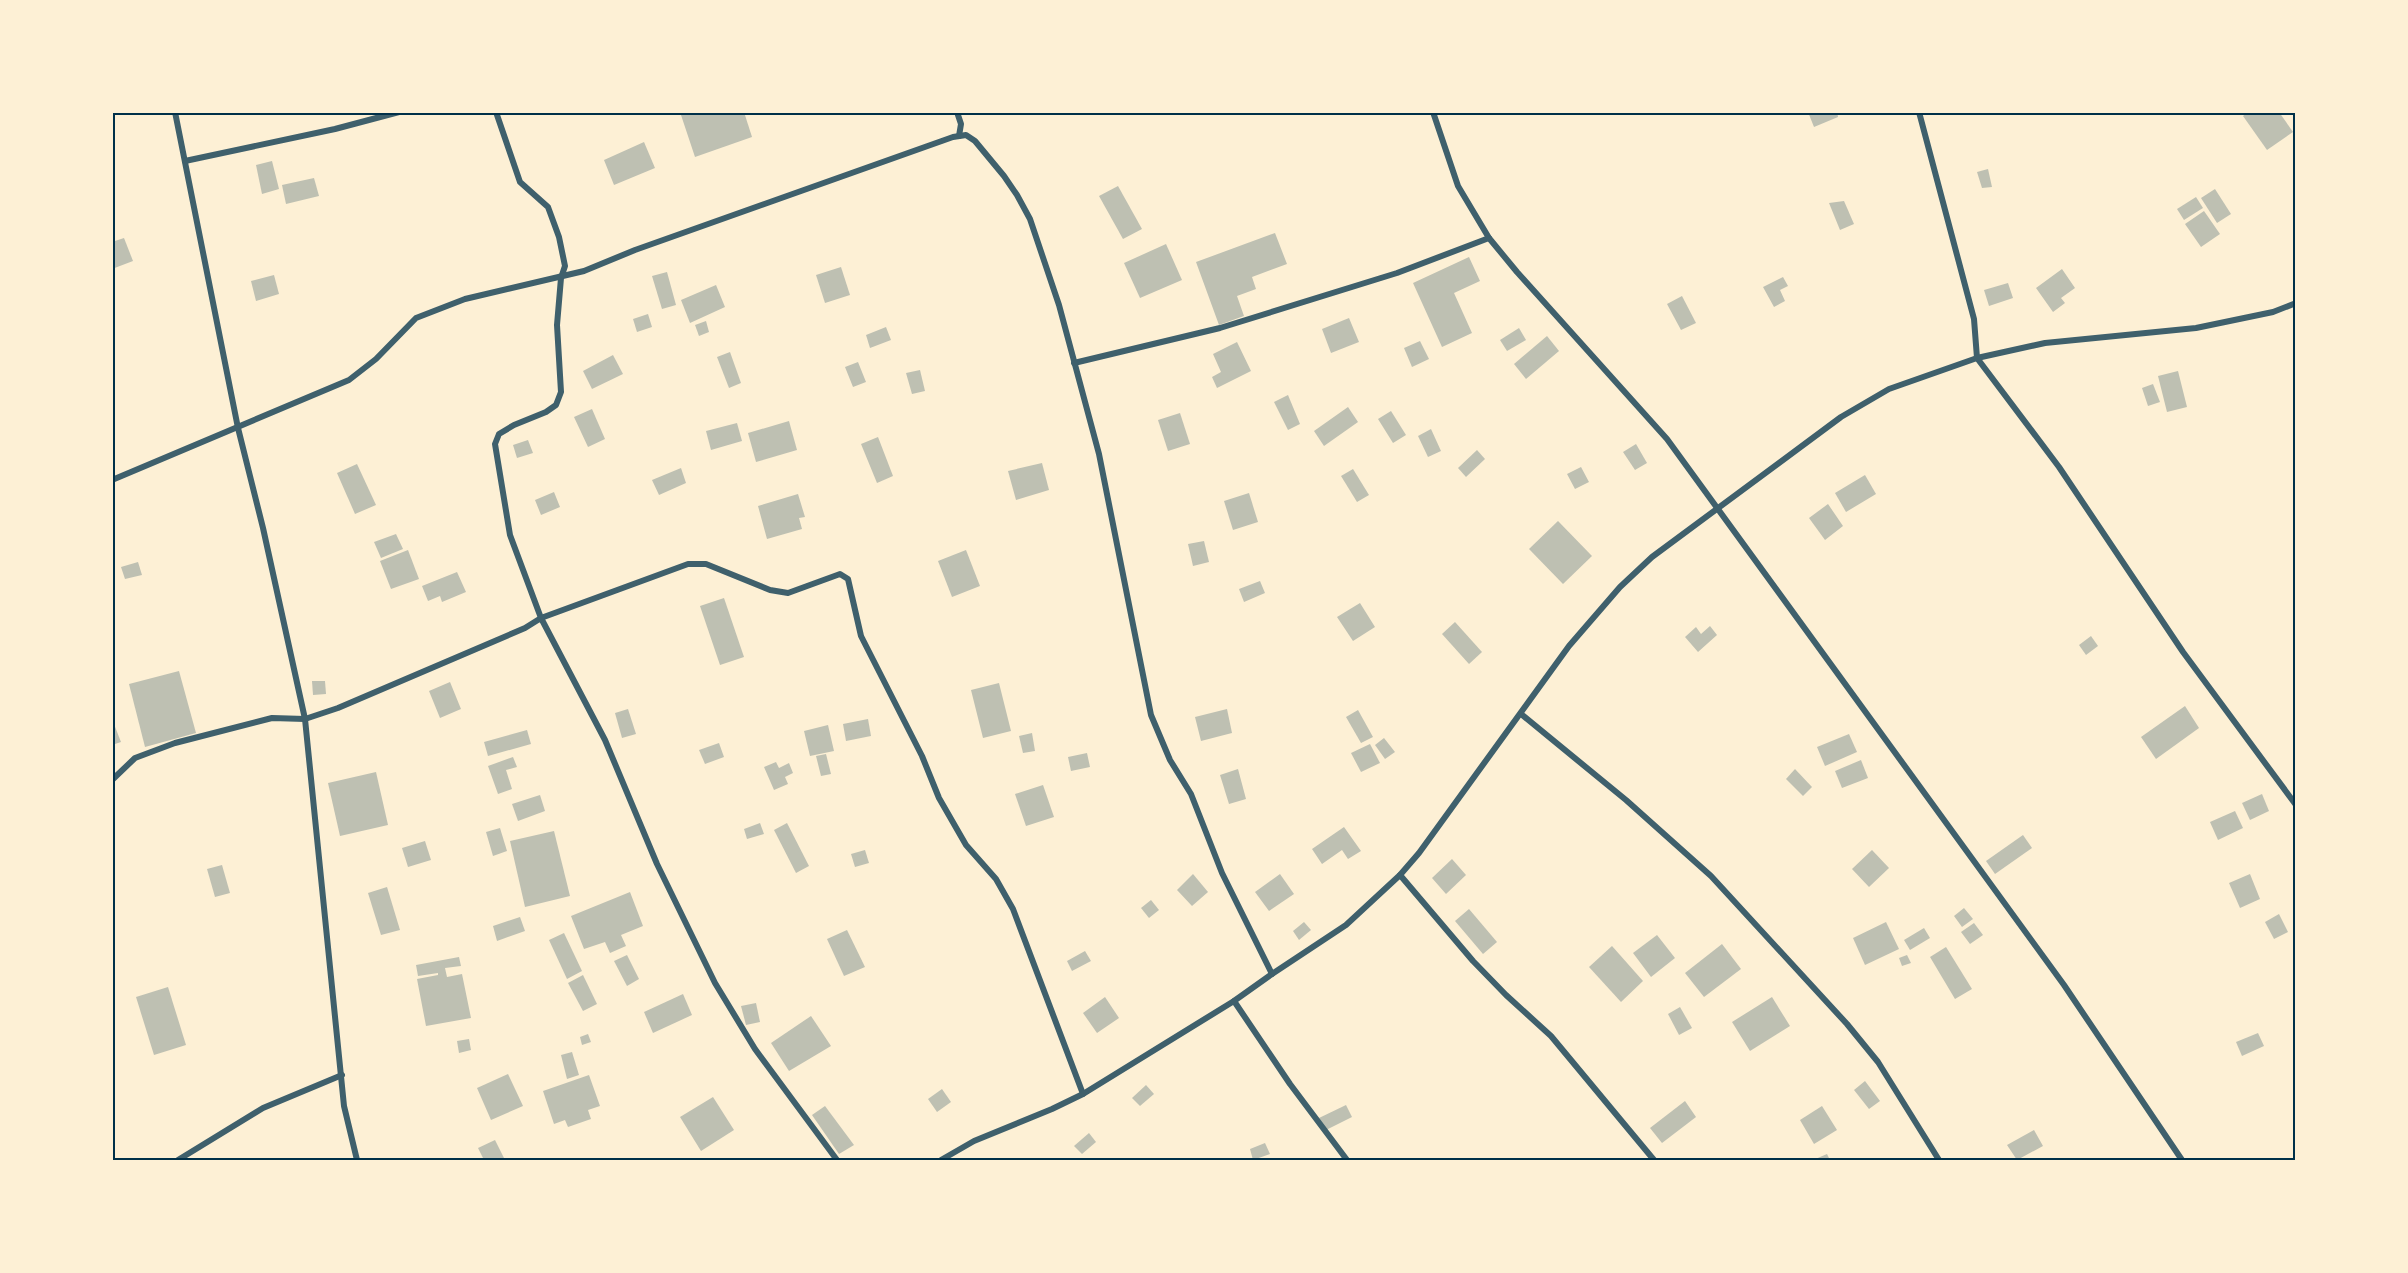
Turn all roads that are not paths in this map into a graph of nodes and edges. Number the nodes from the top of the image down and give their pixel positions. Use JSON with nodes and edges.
{"nodes":[{"id":1,"x":175,"y":112,"type":"edge"},
{"id":2,"x":399,"y":112,"type":"edge"},
{"id":3,"x":496,"y":112,"type":"edge"},
{"id":4,"x":957,"y":112,"type":"edge"},
{"id":5,"x":1433,"y":112,"type":"edge"},
{"id":6,"x":1919,"y":112,"type":"edge"},
{"id":7,"x":959,"y":136,"type":"junction"},
{"id":8,"x":184,"y":161,"type":"junction"},
{"id":9,"x":1489,"y":238,"type":"junction"},
{"id":10,"x":561,"y":278,"type":"junction"},
{"id":11,"x":2295,"y":303,"type":"edge"},
{"id":12,"x":1977,"y":358,"type":"junction"},
{"id":13,"x":1074,"y":363,"type":"junction"},
{"id":14,"x":238,"y":428,"type":"junction"},
{"id":15,"x":112,"y":480,"type":"edge"},
{"id":16,"x":1717,"y":508,"type":"junction"},
{"id":17,"x":541,"y":618,"type":"junction"},
{"id":18,"x":1521,"y":714,"type":"junction"},
{"id":19,"x":305,"y":719,"type":"junction"},
{"id":20,"x":112,"y":780,"type":"edge"},
{"id":21,"x":2295,"y":805,"type":"edge"},
{"id":22,"x":1400,"y":875,"type":"junction"},
{"id":23,"x":1272,"y":974,"type":"junction"},
{"id":24,"x":1234,"y":1001,"type":"junction"},
{"id":25,"x":342,"y":1076,"type":"junction"},
{"id":26,"x":1083,"y":1094,"type":"junction"},
{"id":27,"x":178,"y":1161,"type":"edge"},
{"id":28,"x":357,"y":1161,"type":"edge"},
{"id":29,"x":837,"y":1161,"type":"edge"},
{"id":30,"x":941,"y":1161,"type":"edge"},
{"id":31,"x":1347,"y":1161,"type":"edge"},
{"id":32,"x":1654,"y":1161,"type":"edge"},
{"id":33,"x":1939,"y":1161,"type":"edge"},
{"id":34,"x":2182,"y":1161,"type":"edge"}],
"edges":[{"from":1,"to":8,"type":"street"},
{"from":2,"to":8,"type":"street"},
{"from":3,"to":10,"type":"street"},
{"from":4,"to":7,"type":"street"},
{"from":5,"to":9,"type":"street"},
{"from":6,"to":12,"type":"street"},
{"from":7,"to":10,"type":"street"},
{"from":7,"to":13,"type":"street"},
{"from":8,"to":14,"type":"street"},
{"from":9,"to":13,"type":"street"},
{"from":9,"to":16,"type":"street"},
{"from":10,"to":14,"type":"street"},
{"from":10,"to":17,"type":"street"},
{"from":11,"to":12,"type":"street"},
{"from":12,"to":16,"type":"street"},
{"from":12,"to":21,"type":"street"},
{"from":13,"to":23,"type":"street"},
{"from":14,"to":15,"type":"street"},
{"from":14,"to":19,"type":"street"},
{"from":16,"to":18,"type":"street"},
{"from":16,"to":34,"type":"street"},
{"from":17,"to":19,"type":"street"},
{"from":17,"to":26,"type":"street"},
{"from":17,"to":29,"type":"street"},
{"from":18,"to":22,"type":"street"},
{"from":18,"to":33,"type":"street"},
{"from":19,"to":20,"type":"street"},
{"from":19,"to":25,"type":"street"},
{"from":22,"to":23,"type":"street"},
{"from":22,"to":32,"type":"street"},
{"from":23,"to":24,"type":"street"},
{"from":24,"to":26,"type":"street"},
{"from":24,"to":31,"type":"street"},
{"from":25,"to":27,"type":"street"},
{"from":25,"to":28,"type":"street"},
{"from":26,"to":30,"type":"street"}]}
